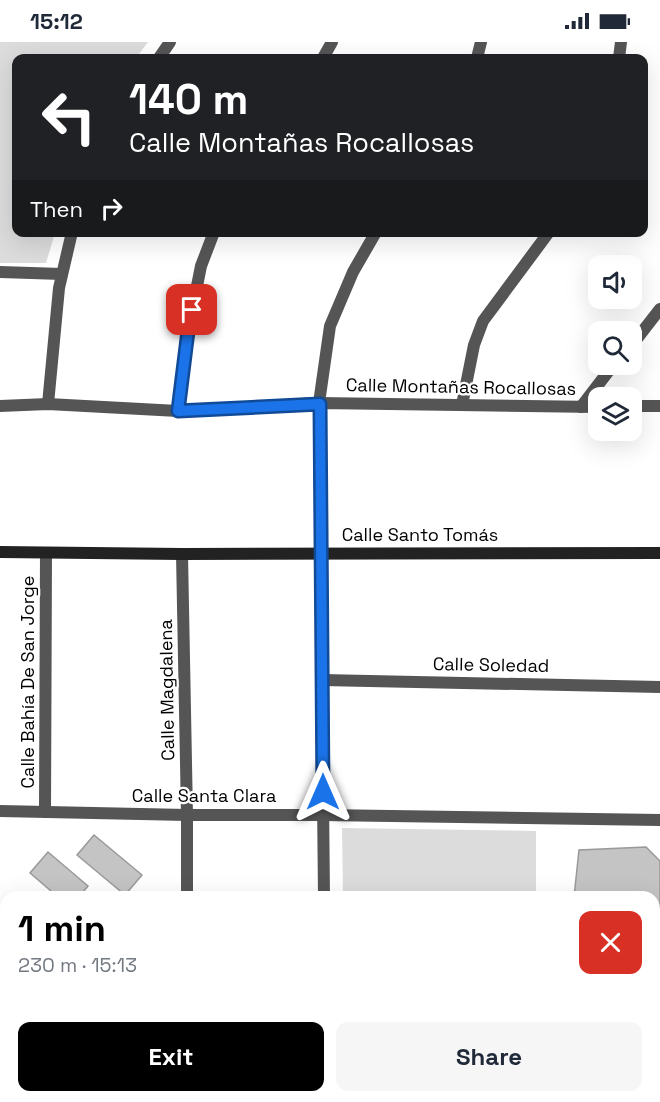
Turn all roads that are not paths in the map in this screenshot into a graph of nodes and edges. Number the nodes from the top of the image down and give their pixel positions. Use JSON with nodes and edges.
{"nodes":[{"id":1,"x":71,"y":237,"type":"edge"},
{"id":2,"x":212,"y":237,"type":"edge"},
{"id":3,"x":373,"y":237,"type":"edge"},
{"id":4,"x":545,"y":237,"type":"edge"},
{"id":5,"x":0,"y":272,"type":"edge"},
{"id":6,"x":62,"y":274,"type":"junction"},
{"id":7,"x":660,"y":309,"type":"edge"},
{"id":8,"x":642,"y":332,"type":"edge"},
{"id":9,"x":606,"y":375,"type":"edge"},
{"id":10,"x":48,"y":404,"type":"junction"},
{"id":11,"x":320,"y":404,"type":"junction"},
{"id":12,"x":462,"y":405,"type":"junction"},
{"id":13,"x":0,"y":406,"type":"edge"},
{"id":14,"x":642,"y":406,"type":"edge"},
{"id":15,"x":660,"y":406,"type":"edge"},
{"id":16,"x":581,"y":407,"type":"junction"},
{"id":17,"x":588,"y":407,"type":"edge"},
{"id":18,"x":178,"y":411,"type":"junction"},
{"id":19,"x":0,"y":552,"type":"edge"},
{"id":20,"x":46,"y":553,"type":"junction"},
{"id":21,"x":321,"y":553,"type":"junction"},
{"id":22,"x":660,"y":553,"type":"edge"},
{"id":23,"x":182,"y":554,"type":"junction"},
{"id":24,"x":322,"y":680,"type":"junction"},
{"id":25,"x":660,"y":687,"type":"edge"},
{"id":26,"x":0,"y":811,"type":"edge"},
{"id":27,"x":45,"y":812,"type":"junction"},
{"id":28,"x":188,"y":815,"type":"junction"},
{"id":29,"x":323,"y":815,"type":"junction"},
{"id":30,"x":660,"y":820,"type":"edge"},
{"id":31,"x":187,"y":891,"type":"edge"},
{"id":32,"x":324,"y":891,"type":"edge"}],
"edges":[{"from":1,"to":6,"type":"street"},
{"from":2,"to":18,"type":"street"},
{"from":3,"to":11,"type":"street"},
{"from":4,"to":12,"type":"street"},
{"from":5,"to":6,"type":"street"},
{"from":6,"to":10,"type":"street"},
{"from":7,"to":8,"type":"street"},
{"from":9,"to":16,"type":"street"},
{"from":10,"to":13,"type":"street","name":"Calle Montañas Rocallosas"},
{"from":10,"to":18,"type":"street","name":"Calle Montañas Rocallosas"},
{"from":11,"to":12,"type":"street","name":"Calle Montañas Rocallosas"},
{"from":11,"to":18,"type":"street","name":"Calle Montañas Rocallosas"},
{"from":11,"to":21,"type":"street"},
{"from":12,"to":16,"type":"street","name":"Calle Montañas Rocallosas"},
{"from":14,"to":15,"type":"street"},
{"from":16,"to":17,"type":"street","name":"Calle Montañas Rocallosas"},
{"from":19,"to":20,"type":"street","name":"Calle Santo Tomás"},
{"from":20,"to":23,"type":"street","name":"Calle Santo Tomás"},
{"from":20,"to":27,"type":"street","name":"Calle Bahía De San Jorge"},
{"from":21,"to":22,"type":"street","name":"Calle Santo Tomás"},
{"from":21,"to":23,"type":"street","name":"Calle Santo Tomás"},
{"from":21,"to":24,"type":"street"},
{"from":23,"to":28,"type":"street","name":"Calle Magdalena"},
{"from":24,"to":25,"type":"street","name":"Calle Soledad"},
{"from":24,"to":29,"type":"street"},
{"from":26,"to":27,"type":"street","name":"Calle Santa Clara"},
{"from":27,"to":28,"type":"street","name":"Calle Santa Clara"},
{"from":28,"to":29,"type":"street","name":"Calle Santa Clara"},
{"from":28,"to":31,"type":"street","name":"Calle Magdalena"},
{"from":29,"to":30,"type":"street","name":"Calle Santa Clara"},
{"from":29,"to":32,"type":"street"}]}
